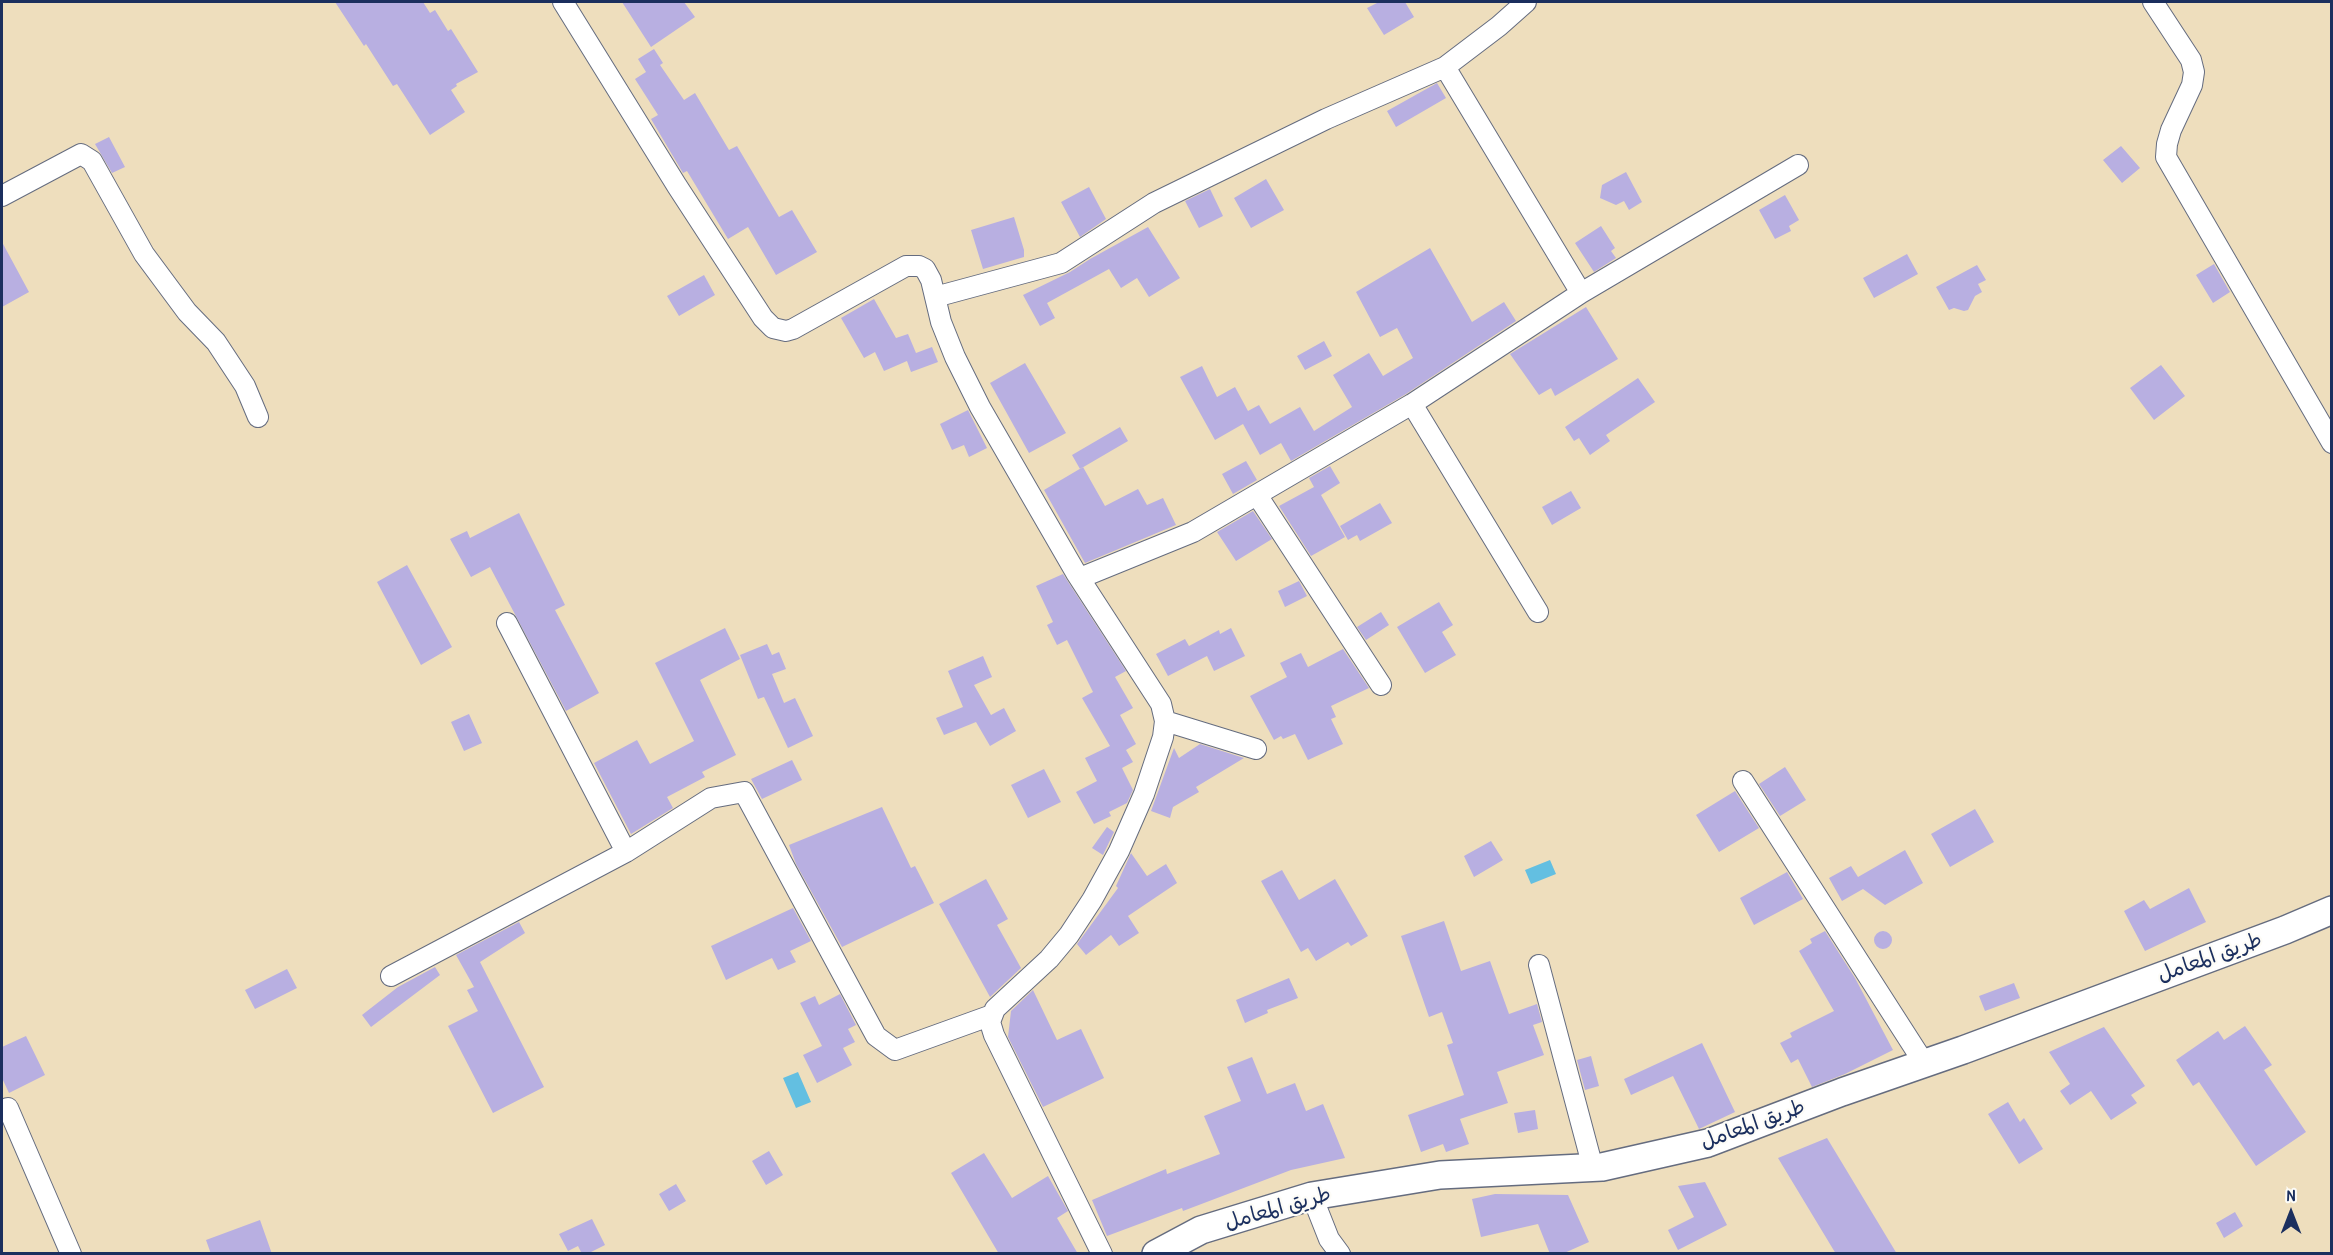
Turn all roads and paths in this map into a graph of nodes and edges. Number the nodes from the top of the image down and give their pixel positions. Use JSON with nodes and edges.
{"nodes":[{"id":1,"x":563,"y":2,"type":"edge"},
{"id":2,"x":1526,"y":2,"type":"edge"},
{"id":3,"x":2153,"y":2,"type":"edge"},
{"id":4,"x":1445,"y":67,"type":"junction"},
{"id":5,"x":1798,"y":165,"type":"dead end"},
{"id":6,"x":2,"y":196,"type":"edge"},
{"id":7,"x":1581,"y":293,"type":"junction"},
{"id":8,"x":935,"y":297,"type":"junction"},
{"id":9,"x":1412,"y":404,"type":"junction"},
{"id":10,"x":258,"y":417,"type":"dead end"},
{"id":11,"x":2331,"y":443,"type":"edge"},
{"id":12,"x":1257,"y":495,"type":"junction"},
{"id":13,"x":1080,"y":578,"type":"junction"},
{"id":14,"x":1538,"y":612,"type":"dead end"},
{"id":15,"x":507,"y":623,"type":"dead end"},
{"id":16,"x":1381,"y":685,"type":"dead end"},
{"id":17,"x":1165,"y":721,"type":"junction"},
{"id":18,"x":1256,"y":748,"type":"dead end"},
{"id":19,"x":1743,"y":781,"type":"dead end"},
{"id":20,"x":626,"y":852,"type":"junction"},
{"id":21,"x":2331,"y":910,"type":"edge"},
{"id":22,"x":1539,"y":965,"type":"dead end"},
{"id":23,"x":391,"y":976,"type":"dead end"},
{"id":24,"x":992,"y":1015,"type":"junction"},
{"id":25,"x":1924,"y":1063,"type":"junction"},
{"id":26,"x":2,"y":1110,"type":"edge"},
{"id":27,"x":1593,"y":1168,"type":"junction"},
{"id":28,"x":1312,"y":1196,"type":"junction"},
{"id":29,"x":71,"y":1254,"type":"edge"},
{"id":30,"x":1102,"y":1254,"type":"edge"},
{"id":31,"x":1156,"y":1254,"type":"edge"},
{"id":32,"x":1340,"y":1254,"type":"edge"}],
"edges":[{"from":1,"to":8,"type":"street"},
{"from":2,"to":4,"type":"street"},
{"from":3,"to":11,"type":"street"},
{"from":4,"to":7,"type":"street"},
{"from":4,"to":8,"type":"street"},
{"from":5,"to":7,"type":"street"},
{"from":6,"to":10,"type":"street"},
{"from":7,"to":9,"type":"street"},
{"from":8,"to":13,"type":"street"},
{"from":9,"to":12,"type":"street"},
{"from":9,"to":14,"type":"street"},
{"from":12,"to":13,"type":"street"},
{"from":12,"to":16,"type":"street"},
{"from":13,"to":17,"type":"street"},
{"from":15,"to":20,"type":"street"},
{"from":17,"to":18,"type":"street"},
{"from":17,"to":24,"type":"street"},
{"from":19,"to":25,"type":"street"},
{"from":20,"to":23,"type":"street"},
{"from":20,"to":24,"type":"street"},
{"from":21,"to":25,"type":"main road","name":"طريق المعامل"},
{"from":22,"to":27,"type":"street"},
{"from":24,"to":30,"type":"street"},
{"from":25,"to":27,"type":"main road","name":"طريق المعامل"},
{"from":26,"to":29,"type":"street"},
{"from":27,"to":28,"type":"main road","name":"طريق المعامل"},
{"from":28,"to":31,"type":"main road","name":"طريق المعامل"},
{"from":28,"to":32,"type":"street"}]}
